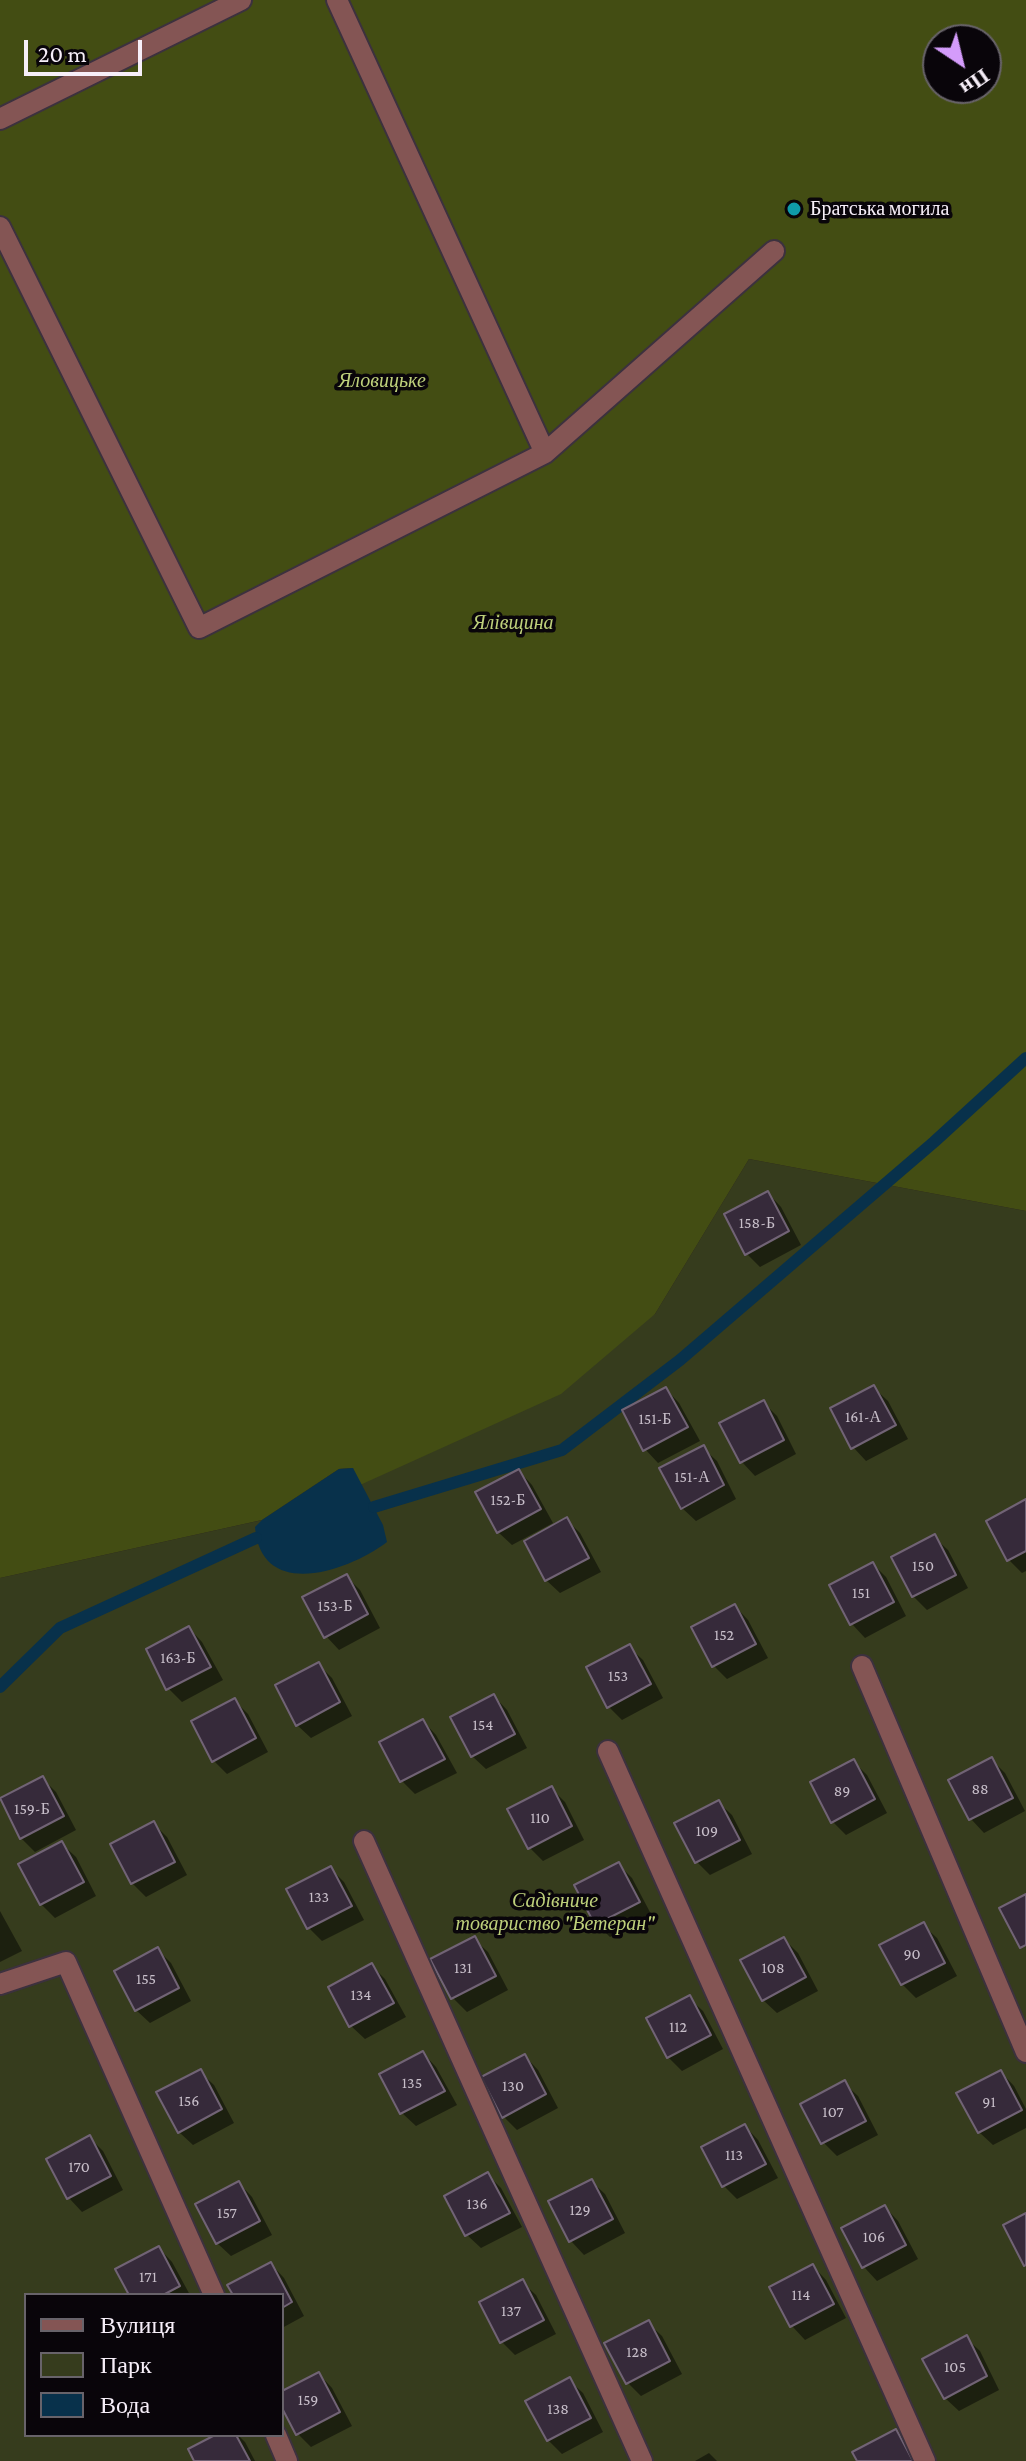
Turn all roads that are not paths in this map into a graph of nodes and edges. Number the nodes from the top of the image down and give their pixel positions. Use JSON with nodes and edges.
{"nodes":[{"id":1,"x":241,"y":0,"type":"edge"},
{"id":2,"x":337,"y":0,"type":"edge"},
{"id":3,"x":0,"y":119,"type":"edge"},
{"id":4,"x":0,"y":227,"type":"edge"},
{"id":5,"x":774,"y":251,"type":"dead end"},
{"id":6,"x":545,"y":453,"type":"junction"},
{"id":7,"x":862,"y":1666,"type":"dead end"},
{"id":8,"x":608,"y":1751,"type":"dead end"},
{"id":9,"x":364,"y":1841,"type":"dead end"},
{"id":10,"x":0,"y":1984,"type":"edge"},
{"id":11,"x":1026,"y":2052,"type":"edge"},
{"id":12,"x":213,"y":2293,"type":"edge"},
{"id":13,"x":277,"y":2437,"type":"edge"},
{"id":14,"x":287,"y":2461,"type":"edge"},
{"id":15,"x":642,"y":2461,"type":"edge"},
{"id":16,"x":925,"y":2461,"type":"edge"}],
"edges":[{"from":1,"to":3,"type":"street"},
{"from":2,"to":6,"type":"street"},
{"from":4,"to":6,"type":"street"},
{"from":5,"to":6,"type":"street"},
{"from":7,"to":11,"type":"street"},
{"from":8,"to":16,"type":"street"},
{"from":9,"to":15,"type":"street"},
{"from":10,"to":12,"type":"street"},
{"from":13,"to":14,"type":"street"}]}
